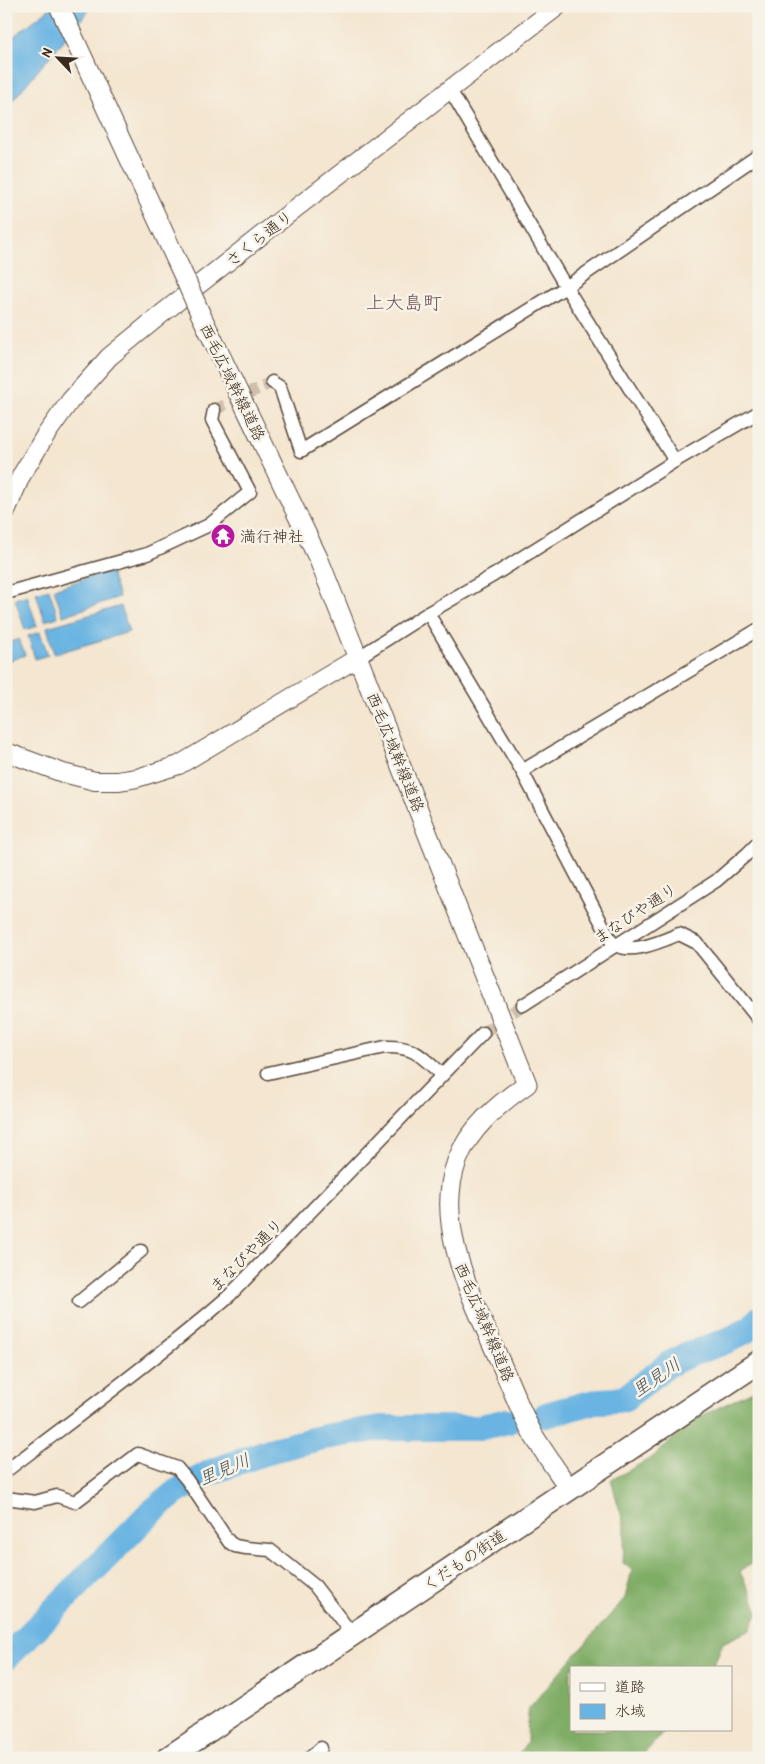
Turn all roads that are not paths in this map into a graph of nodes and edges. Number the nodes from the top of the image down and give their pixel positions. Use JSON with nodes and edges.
{"nodes":[{"id":1,"x":59,"y":6,"type":"edge"},
{"id":2,"x":558,"y":6,"type":"edge"},
{"id":3,"x":450,"y":90,"type":"junction"},
{"id":4,"x":759,"y":155,"type":"edge"},
{"id":5,"x":566,"y":287,"type":"junction"},
{"id":6,"x":272,"y":382,"type":"dead end"},
{"id":7,"x":214,"y":410,"type":"dead end"},
{"id":8,"x":759,"y":412,"type":"edge"},
{"id":9,"x":675,"y":461,"type":"junction"},
{"id":10,"x":6,"y":511,"type":"edge"},
{"id":11,"x":6,"y":593,"type":"edge"},
{"id":12,"x":428,"y":613,"type":"junction"},
{"id":13,"x":759,"y":629,"type":"edge"},
{"id":14,"x":359,"y":657,"type":"junction"},
{"id":15,"x":6,"y":752,"type":"edge"},
{"id":16,"x":522,"y":771,"type":"junction"},
{"id":17,"x":759,"y":842,"type":"edge"},
{"id":18,"x":615,"y":946,"type":"junction"},
{"id":19,"x":523,"y":1005,"type":"tunnel mouth"},
{"id":20,"x":759,"y":1020,"type":"edge"},
{"id":21,"x":483,"y":1033,"type":"tunnel mouth"},
{"id":22,"x":268,"y":1074,"type":"dead end"},
{"id":23,"x":442,"y":1076,"type":"junction"},
{"id":24,"x":142,"y":1252,"type":"dead end"},
{"id":25,"x":79,"y":1302,"type":"dead end"},
{"id":26,"x":759,"y":1362,"type":"edge"},
{"id":27,"x":6,"y":1471,"type":"edge"},
{"id":28,"x":570,"y":1490,"type":"junction"},
{"id":29,"x":6,"y":1498,"type":"edge"},
{"id":30,"x":352,"y":1634,"type":"junction"},
{"id":31,"x":168,"y":1758,"type":"edge"}],
"edges":[{"from":1,"to":14,"type":"main road","name":"西毛広域幹線道路","bridge":true},
{"from":2,"to":3,"type":"street","name":"さくら通り"},
{"from":3,"to":5,"type":"street"},
{"from":3,"to":10,"type":"street","name":"さくら通り"},
{"from":4,"to":5,"type":"street"},
{"from":5,"to":6,"type":"street"},
{"from":5,"to":9,"type":"street"},
{"from":7,"to":11,"type":"street"},
{"from":8,"to":9,"type":"street"},
{"from":9,"to":12,"type":"street"},
{"from":12,"to":14,"type":"street"},
{"from":12,"to":16,"type":"street"},
{"from":13,"to":16,"type":"street"},
{"from":14,"to":15,"type":"street"},
{"from":14,"to":28,"type":"main road","name":"西毛広域幹線道路"},
{"from":16,"to":18,"type":"street"},
{"from":17,"to":18,"type":"street","name":"まなびや通り"},
{"from":18,"to":19,"type":"street","name":"まなびや通り"},
{"from":18,"to":20,"type":"street"},
{"from":21,"to":23,"type":"street","name":"まなびや通り"},
{"from":22,"to":23,"type":"street"},
{"from":23,"to":27,"type":"street","name":"まなびや通り"},
{"from":24,"to":25,"type":"street"},
{"from":26,"to":28,"type":"highway","name":"くだもの街道"},
{"from":28,"to":30,"type":"highway","name":"くだもの街道"},
{"from":29,"to":30,"type":"street"},
{"from":30,"to":31,"type":"highway","name":"くだもの街道"}]}
